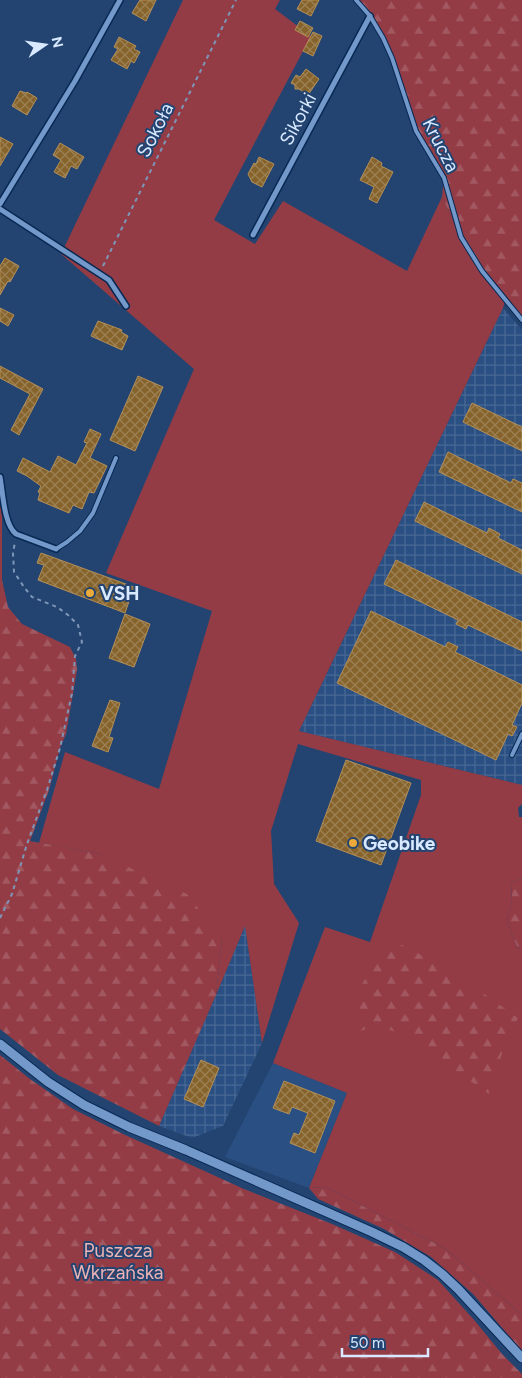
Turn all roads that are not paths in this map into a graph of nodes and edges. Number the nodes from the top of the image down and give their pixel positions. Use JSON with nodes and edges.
{"nodes":[{"id":1,"x":120,"y":0,"type":"edge"},
{"id":2,"x":356,"y":0,"type":"edge"},
{"id":3,"x":370,"y":16,"type":"junction"},
{"id":4,"x":0,"y":204,"type":"edge"},
{"id":5,"x":0,"y":209,"type":"edge"},
{"id":6,"x":253,"y":236,"type":"dead end"},
{"id":7,"x":126,"y":306,"type":"dead end"},
{"id":8,"x":522,"y":320,"type":"edge"},
{"id":9,"x":116,"y":458,"type":"dead end"},
{"id":10,"x":0,"y":477,"type":"edge"},
{"id":11,"x":56,"y":549,"type":"joint"},
{"id":12,"x":522,"y":734,"type":"edge"},
{"id":13,"x":512,"y":755,"type":"dead end"},
{"id":14,"x":0,"y":1044,"type":"edge"},
{"id":15,"x":522,"y":1358,"type":"edge"}],
"edges":[{"from":1,"to":4,"type":"street"},
{"from":2,"to":3,"type":"lane","name":"Krucza"},
{"from":3,"to":6,"type":"street","name":"Sikorki"},
{"from":3,"to":8,"type":"lane","name":"Krucza"},
{"from":5,"to":7,"type":"street"},
{"from":9,"to":11,"type":"lane"},
{"from":10,"to":11,"type":"street"},
{"from":12,"to":13,"type":"lane"},
{"from":14,"to":15,"type":"street"}]}
